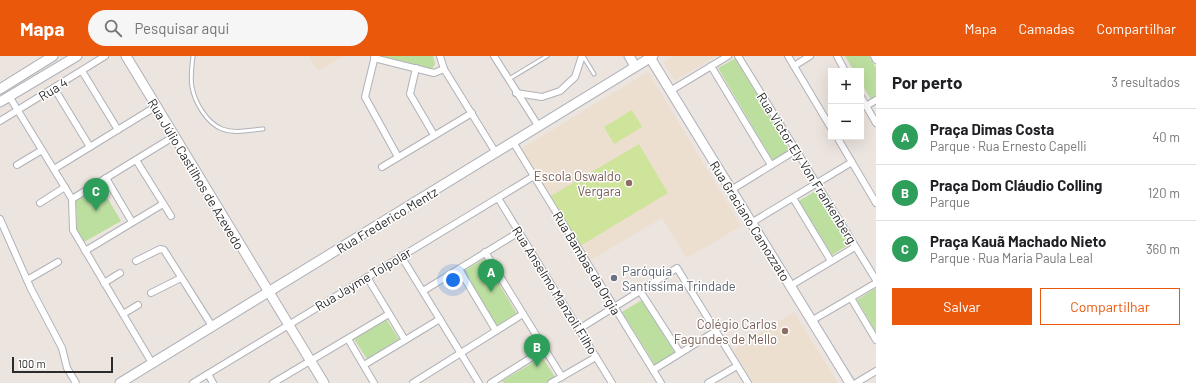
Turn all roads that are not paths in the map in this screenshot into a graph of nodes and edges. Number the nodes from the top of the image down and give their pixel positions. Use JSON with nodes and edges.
{"nodes":[{"id":1,"x":53,"y":56,"type":"edge"},
{"id":2,"x":76,"y":56,"type":"edge"},
{"id":3,"x":105,"y":56,"type":"edge"},
{"id":4,"x":126,"y":56,"type":"edge"},
{"id":5,"x":193,"y":56,"type":"edge"},
{"id":6,"x":440,"y":56,"type":"edge"},
{"id":7,"x":494,"y":56,"type":"edge"},
{"id":8,"x":547,"y":56,"type":"edge"},
{"id":9,"x":582,"y":56,"type":"edge"},
{"id":10,"x":629,"y":56,"type":"edge"},
{"id":11,"x":728,"y":56,"type":"edge"},
{"id":12,"x":738,"y":56,"type":"edge"},
{"id":13,"x":788,"y":56,"type":"edge"},
{"id":14,"x":810,"y":56,"type":"edge"},
{"id":15,"x":836,"y":56,"type":"edge"},
{"id":16,"x":874,"y":56,"type":"edge"},
{"id":17,"x":375,"y":57,"type":"edge"},
{"id":18,"x":542,"y":57,"type":"edge"},
{"id":19,"x":651,"y":57,"type":"edge"},
{"id":20,"x":876,"y":60,"type":"edge"},
{"id":21,"x":635,"y":66,"type":"junction"},
{"id":22,"x":711,"y":66,"type":"junction"},
{"id":23,"x":794,"y":66,"type":"junction"},
{"id":24,"x":416,"y":68,"type":"junction"},
{"id":25,"x":843,"y":68,"type":"edge"},
{"id":26,"x":444,"y":69,"type":"junction"},
{"id":27,"x":82,"y":71,"type":"junction"},
{"id":28,"x":594,"y":74,"type":"dead end"},
{"id":29,"x":508,"y":80,"type":"junction"},
{"id":30,"x":54,"y":88,"type":"junction"},
{"id":31,"x":0,"y":89,"type":"edge"},
{"id":32,"x":670,"y":91,"type":"junction"},
{"id":33,"x":516,"y":93,"type":"junction"},
{"id":34,"x":9,"y":96,"type":"junction"},
{"id":35,"x":876,"y":100,"type":"edge"},
{"id":36,"x":0,"y":102,"type":"edge"},
{"id":37,"x":864,"y":102,"type":"edge"},
{"id":38,"x":866,"y":106,"type":"junction"},
{"id":39,"x":155,"y":107,"type":"junction"},
{"id":40,"x":18,"y":110,"type":"junction"},
{"id":41,"x":472,"y":113,"type":"junction"},
{"id":42,"x":0,"y":121,"type":"edge"},
{"id":43,"x":828,"y":123,"type":"edge"},
{"id":44,"x":876,"y":123,"type":"edge"},
{"id":45,"x":539,"y":127,"type":"junction"},
{"id":46,"x":263,"y":129,"type":"dead end"},
{"id":47,"x":118,"y":130,"type":"junction"},
{"id":48,"x":434,"y":135,"type":"junction"},
{"id":49,"x":173,"y":137,"type":"junction"},
{"id":50,"x":839,"y":140,"type":"edge"},
{"id":51,"x":513,"y":142,"type":"junction"},
{"id":52,"x":90,"y":147,"type":"junction"},
{"id":53,"x":42,"y":150,"type":"junction"},
{"id":54,"x":796,"y":150,"type":"junction"},
{"id":55,"x":496,"y":153,"type":"junction"},
{"id":56,"x":398,"y":157,"type":"junction"},
{"id":57,"x":136,"y":160,"type":"junction"},
{"id":58,"x":852,"y":162,"type":"junction"},
{"id":59,"x":17,"y":165,"type":"dead end"},
{"id":60,"x":771,"y":165,"type":"junction"},
{"id":61,"x":382,"y":167,"type":"dead end"},
{"id":62,"x":54,"y":169,"type":"junction"},
{"id":63,"x":534,"y":176,"type":"junction"},
{"id":64,"x":106,"y":178,"type":"junction"},
{"id":65,"x":817,"y":184,"type":"junction"},
{"id":66,"x":876,"y":187,"type":"edge"},
{"id":67,"x":65,"y":188,"type":"junction"},
{"id":68,"x":731,"y":190,"type":"junction"},
{"id":69,"x":869,"y":191,"type":"junction"},
{"id":70,"x":498,"y":198,"type":"junction"},
{"id":71,"x":793,"y":198,"type":"junction"},
{"id":72,"x":72,"y":199,"type":"junction"},
{"id":73,"x":40,"y":203,"type":"dead end"},
{"id":74,"x":876,"y":203,"type":"edge"},
{"id":75,"x":163,"y":204,"type":"junction"},
{"id":76,"x":171,"y":216,"type":"dead end"},
{"id":77,"x":0,"y":218,"type":"edge"},
{"id":78,"x":132,"y":222,"type":"junction"},
{"id":79,"x":752,"y":223,"type":"junction"},
{"id":80,"x":519,"y":232,"type":"junction"},
{"id":81,"x":855,"y":246,"type":"junction"},
{"id":82,"x":85,"y":251,"type":"junction"},
{"id":83,"x":485,"y":252,"type":"junction"},
{"id":84,"x":401,"y":256,"type":"junction"},
{"id":85,"x":136,"y":261,"type":"dead end"},
{"id":86,"x":831,"y":261,"type":"junction"},
{"id":87,"x":58,"y":262,"type":"dead end"},
{"id":88,"x":459,"y":269,"type":"junction"},
{"id":89,"x":120,"y":273,"type":"dead end"},
{"id":90,"x":367,"y":277,"type":"junction"},
{"id":91,"x":181,"y":278,"type":"junction"},
{"id":92,"x":27,"y":280,"type":"junction"},
{"id":93,"x":876,"y":280,"type":"edge"},
{"id":94,"x":104,"y":282,"type":"junction"},
{"id":95,"x":876,"y":283,"type":"edge"},
{"id":96,"x":790,"y":286,"type":"junction"},
{"id":97,"x":423,"y":291,"type":"junction"},
{"id":98,"x":640,"y":291,"type":"junction"},
{"id":99,"x":268,"y":292,"type":"junction"},
{"id":100,"x":151,"y":293,"type":"dead end"},
{"id":101,"x":851,"y":298,"type":"junction"},
{"id":102,"x":138,"y":305,"type":"dead end"},
{"id":103,"x":614,"y":307,"type":"junction"},
{"id":104,"x":123,"y":314,"type":"junction"},
{"id":105,"x":389,"y":314,"type":"junction"},
{"id":106,"x":523,"y":314,"type":"junction"},
{"id":107,"x":440,"y":319,"type":"junction"},
{"id":108,"x":811,"y":321,"type":"junction"},
{"id":109,"x":288,"y":325,"type":"junction"},
{"id":110,"x":212,"y":326,"type":"junction"},
{"id":111,"x":579,"y":330,"type":"junction"},
{"id":112,"x":496,"y":331,"type":"junction"},
{"id":113,"x":716,"y":331,"type":"junction"},
{"id":114,"x":348,"y":339,"type":"junction"},
{"id":115,"x":405,"y":340,"type":"junction"},
{"id":116,"x":876,"y":340,"type":"edge"},
{"id":117,"x":545,"y":349,"type":"junction"},
{"id":118,"x":461,"y":353,"type":"junction"},
{"id":119,"x":680,"y":353,"type":"junction"},
{"id":120,"x":596,"y":357,"type":"junction"},
{"id":121,"x":310,"y":360,"type":"junction"},
{"id":122,"x":152,"y":363,"type":"junction"},
{"id":123,"x":364,"y":366,"type":"junction"},
{"id":124,"x":737,"y":366,"type":"junction"},
{"id":125,"x":653,"y":370,"type":"junction"},
{"id":126,"x":876,"y":371,"type":"edge"},
{"id":127,"x":208,"y":374,"type":"junction"},
{"id":128,"x":562,"y":377,"type":"junction"},
{"id":129,"x":76,"y":383,"type":"edge"},
{"id":130,"x":120,"y":383,"type":"edge"},
{"id":131,"x":193,"y":383,"type":"edge"},
{"id":132,"x":213,"y":383,"type":"edge"},
{"id":133,"x":273,"y":383,"type":"edge"},
{"id":134,"x":324,"y":383,"type":"edge"},
{"id":135,"x":374,"y":383,"type":"edge"},
{"id":136,"x":413,"y":383,"type":"edge"},
{"id":137,"x":479,"y":383,"type":"edge"},
{"id":138,"x":491,"y":383,"type":"edge"},
{"id":139,"x":551,"y":383,"type":"edge"},
{"id":140,"x":612,"y":383,"type":"edge"},
{"id":141,"x":661,"y":383,"type":"edge"},
{"id":142,"x":708,"y":383,"type":"edge"},
{"id":143,"x":748,"y":383,"type":"edge"},
{"id":144,"x":850,"y":383,"type":"edge"},
{"id":145,"x":856,"y":383,"type":"edge"}],
"edges":[{"from":1,"to":31,"type":"street"},
{"from":2,"to":34,"type":"street"},
{"from":3,"to":27,"type":"street","name":"Rua 4"},
{"from":4,"to":39,"type":"street","name":"Rua Júlio Castilhos de Azevedo"},
{"from":5,"to":46,"type":"lane"},
{"from":6,"to":26,"type":"street"},
{"from":7,"to":29,"type":"street"},
{"from":8,"to":18,"type":"lane"},
{"from":9,"to":28,"type":"lane"},
{"from":9,"to":33,"type":"street"},
{"from":10,"to":21,"type":"street"},
{"from":11,"to":22,"type":"street"},
{"from":12,"to":54,"type":"street","name":"Rua Victor Ely Von Frankenberg"},
{"from":13,"to":23,"type":"street"},
{"from":14,"to":23,"type":"street"},
{"from":15,"to":25,"type":"street"},
{"from":16,"to":20,"type":"street"},
{"from":17,"to":24,"type":"street"},
{"from":17,"to":56,"type":"street"},
{"from":18,"to":29,"type":"lane"},
{"from":19,"to":21,"type":"street","name":"Rua Frederico Mentz"},
{"from":19,"to":32,"type":"street","name":"Rua Graciano Camozzato"},
{"from":21,"to":45,"type":"street","name":"Rua Frederico Mentz"},
{"from":22,"to":32,"type":"street"},
{"from":22,"to":60,"type":"street"},
{"from":23,"to":43,"type":"street"},
{"from":24,"to":26,"type":"street"},
{"from":24,"to":48,"type":"street"},
{"from":26,"to":41,"type":"street"},
{"from":27,"to":30,"type":"street","name":"Rua 4"},
{"from":27,"to":47,"type":"street"},
{"from":29,"to":33,"type":"street"},
{"from":30,"to":40,"type":"street","name":"Rua 4"},
{"from":30,"to":52,"type":"street"},
{"from":32,"to":68,"type":"street","name":"Rua Graciano Camozzato"},
{"from":33,"to":45,"type":"street"},
{"from":34,"to":36,"type":"street"},
{"from":34,"to":40,"type":"street"},
{"from":35,"to":38,"type":"street"},
{"from":37,"to":38,"type":"street"},
{"from":38,"to":44,"type":"street"},
{"from":39,"to":47,"type":"street"},
{"from":39,"to":49,"type":"street","name":"Rua Júlio Castilhos de Azevedo"},
{"from":40,"to":42,"type":"street","name":"Rua 4"},
{"from":40,"to":53,"type":"street"},
{"from":41,"to":48,"type":"street"},
{"from":41,"to":55,"type":"street"},
{"from":45,"to":51,"type":"street","name":"Rua Frederico Mentz"},
{"from":47,"to":52,"type":"street"},
{"from":48,"to":56,"type":"street"},
{"from":49,"to":57,"type":"street"},
{"from":49,"to":99,"type":"street","name":"Rua Júlio Castilhos de Azevedo"},
{"from":50,"to":58,"type":"street"},
{"from":51,"to":55,"type":"street","name":"Rua Frederico Mentz"},
{"from":51,"to":63,"type":"street","name":"Rua Bambas da Orgia"},
{"from":52,"to":62,"type":"street"},
{"from":53,"to":59,"type":"street"},
{"from":53,"to":62,"type":"street"},
{"from":54,"to":60,"type":"street"},
{"from":54,"to":65,"type":"street","name":"Rua Victor Ely Von Frankenberg"},
{"from":55,"to":99,"type":"street","name":"Rua Frederico Mentz"},
{"from":56,"to":61,"type":"street"},
{"from":57,"to":64,"type":"street"},
{"from":57,"to":75,"type":"street"},
{"from":58,"to":65,"type":"street"},
{"from":58,"to":69,"type":"street"},
{"from":60,"to":68,"type":"street"},
{"from":62,"to":67,"type":"street"},
{"from":63,"to":70,"type":"street","name":"Rua Jayme Tolpolar"},
{"from":63,"to":103,"type":"street","name":"Rua Bambas da Orgia"},
{"from":64,"to":72,"type":"street"},
{"from":64,"to":78,"type":"street"},
{"from":65,"to":71,"type":"street"},
{"from":65,"to":81,"type":"street","name":"Rua Victor Ely Von Frankenberg"},
{"from":66,"to":69,"type":"street"},
{"from":67,"to":72,"type":"street"},
{"from":67,"to":73,"type":"street"},
{"from":68,"to":79,"type":"street","name":"Rua Graciano Camozzato"},
{"from":69,"to":74,"type":"street"},
{"from":70,"to":80,"type":"street","name":"Rua Anselmo Manzoli Filho"},
{"from":70,"to":84,"type":"street","name":"Rua Jayme Tolpolar"},
{"from":71,"to":79,"type":"street"},
{"from":71,"to":86,"type":"street"},
{"from":72,"to":82,"type":"street"},
{"from":75,"to":76,"type":"street"},
{"from":75,"to":78,"type":"street"},
{"from":77,"to":92,"type":"street"},
{"from":78,"to":82,"type":"street"},
{"from":79,"to":96,"type":"street","name":"Rua Graciano Camozzato"},
{"from":80,"to":83,"type":"street"},
{"from":80,"to":111,"type":"street","name":"Rua Anselmo Manzoli Filho"},
{"from":81,"to":86,"type":"street"},
{"from":81,"to":93,"type":"street","name":"Rua Victor Ely Von Frankenberg"},
{"from":82,"to":94,"type":"street"},
{"from":83,"to":88,"type":"street"},
{"from":83,"to":106,"type":"street"},
{"from":84,"to":90,"type":"street","name":"Rua Jayme Tolpolar"},
{"from":84,"to":97,"type":"street"},
{"from":85,"to":91,"type":"street"},
{"from":86,"to":96,"type":"street"},
{"from":87,"to":92,"type":"street"},
{"from":88,"to":97,"type":"street"},
{"from":88,"to":112,"type":"street"},
{"from":89,"to":94,"type":"street"},
{"from":90,"to":105,"type":"street"},
{"from":90,"to":109,"type":"street","name":"Rua Jayme Tolpolar"},
{"from":91,"to":100,"type":"street"},
{"from":91,"to":110,"type":"street"},
{"from":92,"to":129,"type":"street"},
{"from":94,"to":104,"type":"street"},
{"from":95,"to":101,"type":"street"},
{"from":96,"to":108,"type":"street","name":"Rua Graciano Camozzato"},
{"from":97,"to":107,"type":"street"},
{"from":98,"to":103,"type":"street"},
{"from":98,"to":113,"type":"street"},
{"from":98,"to":119,"type":"street"},
{"from":99,"to":109,"type":"street","name":"Rua Júlio Castilhos de Azevedo"},
{"from":99,"to":110,"type":"street","name":"Rua Frederico Mentz"},
{"from":101,"to":108,"type":"street"},
{"from":101,"to":116,"type":"street"},
{"from":102,"to":104,"type":"street"},
{"from":103,"to":111,"type":"street"},
{"from":103,"to":125,"type":"street","name":"Rua Bambas da Orgia"},
{"from":104,"to":122,"type":"street"},
{"from":105,"to":114,"type":"street"},
{"from":105,"to":115,"type":"street"},
{"from":106,"to":112,"type":"street"},
{"from":106,"to":117,"type":"street"},
{"from":107,"to":115,"type":"street"},
{"from":107,"to":118,"type":"street"},
{"from":108,"to":144,"type":"street","name":"Rua Graciano Camozzato"},
{"from":109,"to":121,"type":"street","name":"Rua Júlio Castilhos de Azevedo"},
{"from":109,"to":127,"type":"street","name":"Rua Jayme Tolpolar"},
{"from":110,"to":122,"type":"street","name":"Rua Frederico Mentz"},
{"from":111,"to":120,"type":"street","name":"Rua Anselmo Manzoli Filho"},
{"from":112,"to":118,"type":"street"},
{"from":113,"to":119,"type":"street"},
{"from":113,"to":124,"type":"street"},
{"from":114,"to":121,"type":"street"},
{"from":114,"to":123,"type":"street"},
{"from":115,"to":123,"type":"street"},
{"from":117,"to":128,"type":"street"},
{"from":117,"to":138,"type":"street"},
{"from":118,"to":136,"type":"street"},
{"from":118,"to":137,"type":"street"},
{"from":119,"to":125,"type":"street"},
{"from":120,"to":128,"type":"street"},
{"from":120,"to":140,"type":"street","name":"Rua Anselmo Manzoli Filho"},
{"from":121,"to":133,"type":"street"},
{"from":121,"to":134,"type":"street","name":"Rua Júlio Castilhos de Azevedo"},
{"from":122,"to":130,"type":"street","name":"Rua Frederico Mentz"},
{"from":123,"to":135,"type":"street"},
{"from":124,"to":142,"type":"street"},
{"from":124,"to":143,"type":"street"},
{"from":125,"to":141,"type":"street","name":"Rua Bambas da Orgia"},
{"from":126,"to":145,"type":"street"},
{"from":127,"to":131,"type":"street","name":"Rua Jayme Tolpolar"},
{"from":127,"to":132,"type":"street"},
{"from":128,"to":139,"type":"street"}]}
